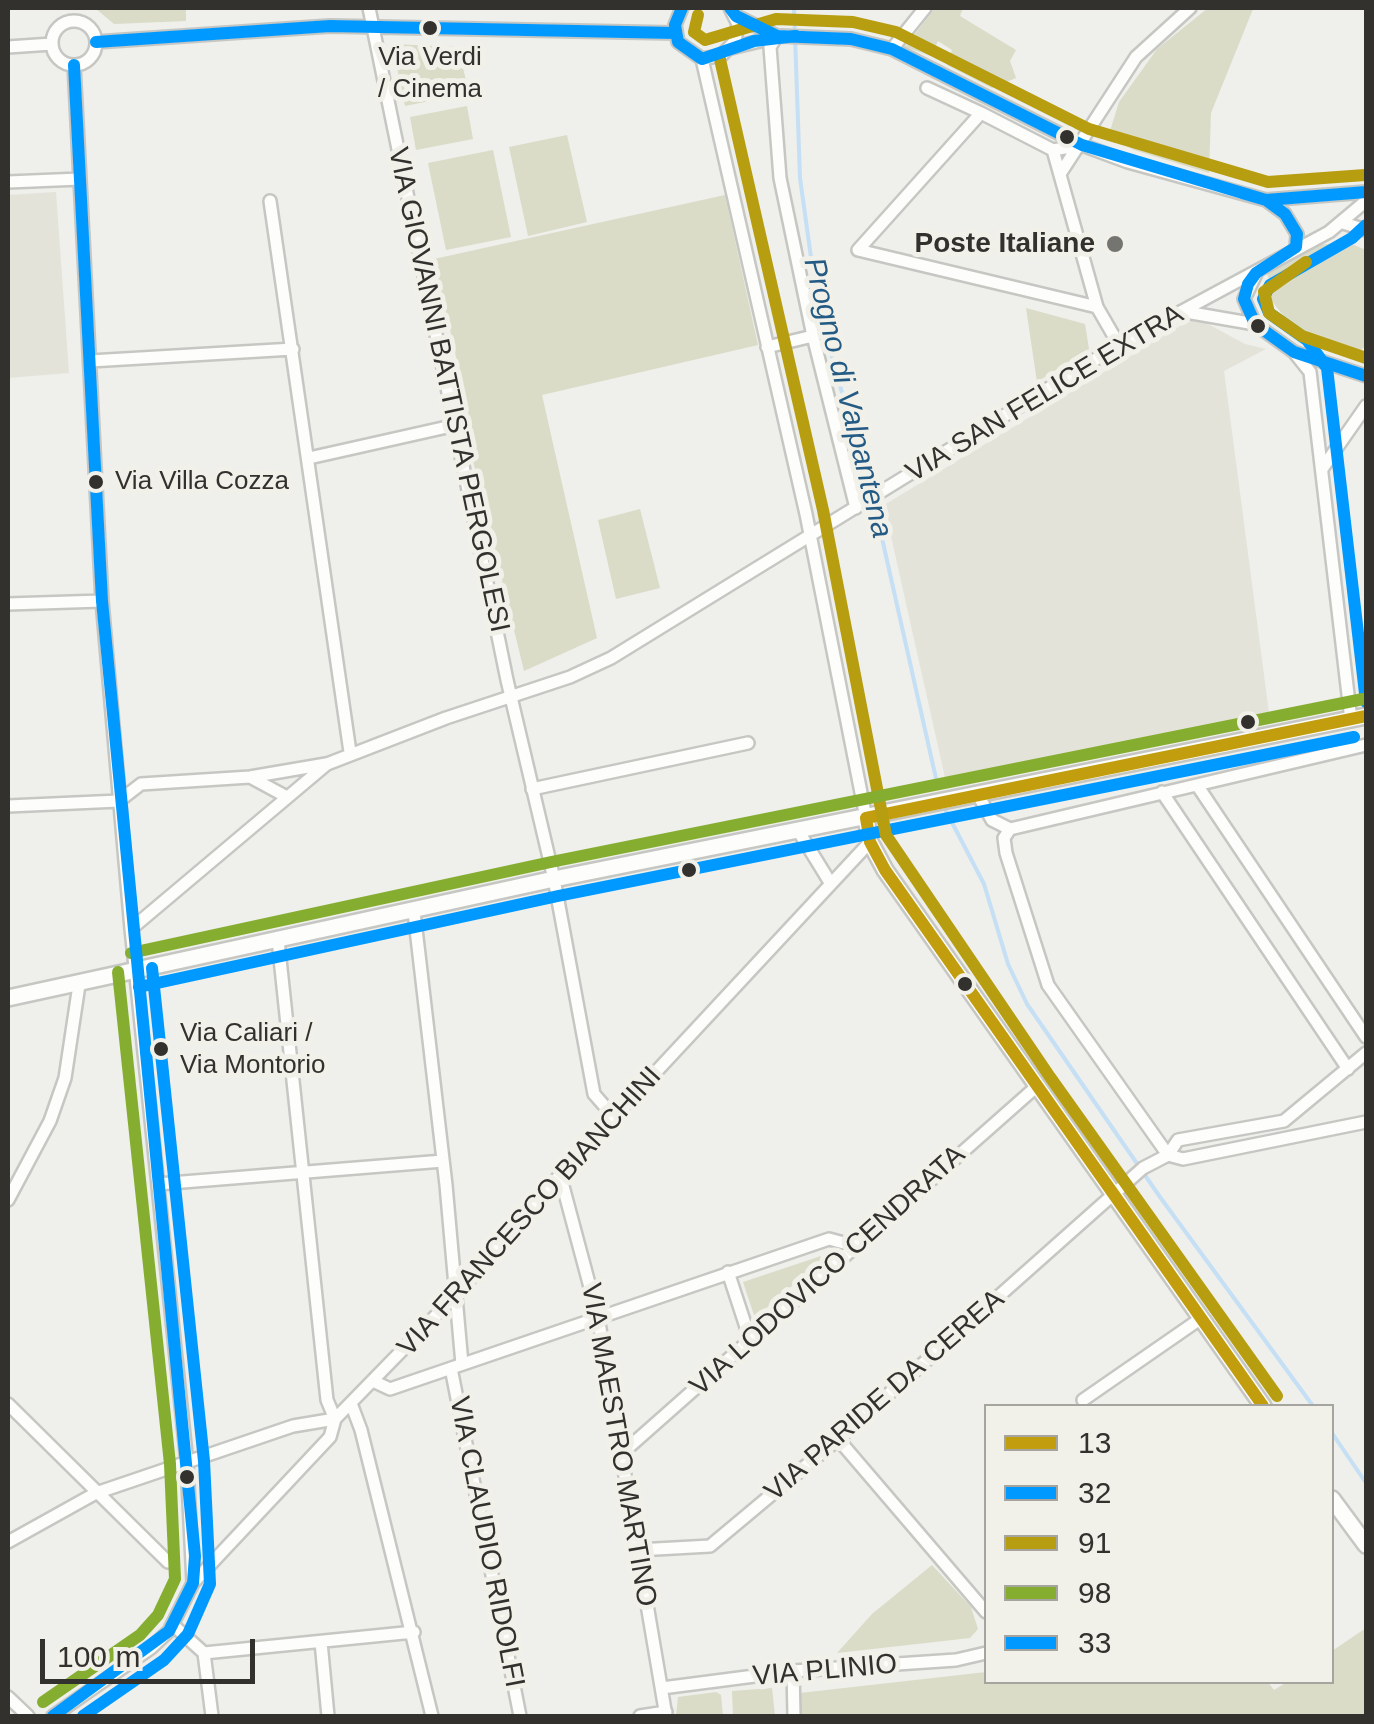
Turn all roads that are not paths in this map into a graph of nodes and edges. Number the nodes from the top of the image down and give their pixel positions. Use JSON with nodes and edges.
{"nodes":[{"id":1,"x":369,"y":8,"type":"edge"},
{"id":2,"x":925,"y":8,"type":"edge"},
{"id":3,"x":1190,"y":8,"type":"edge"},
{"id":4,"x":678,"y":11,"type":"edge"},
{"id":5,"x":733,"y":12,"type":"edge"},
{"id":6,"x":69,"y":14,"type":"edge"},
{"id":7,"x":372,"y":26,"type":"junction"},
{"id":8,"x":675,"y":33,"type":"junction"},
{"id":9,"x":779,"y":36,"type":"junction"},
{"id":10,"x":96,"y":42,"type":"junction"},
{"id":11,"x":52,"y":44,"type":"junction"},
{"id":12,"x":8,"y":48,"type":"edge"},
{"id":13,"x":730,"y":48,"type":"junction"},
{"id":14,"x":892,"y":48,"type":"junction"},
{"id":15,"x":702,"y":59,"type":"junction"},
{"id":16,"x":74,"y":64,"type":"junction"},
{"id":17,"x":927,"y":88,"type":"dead end"},
{"id":18,"x":981,"y":113,"type":"junction"},
{"id":19,"x":1082,"y":145,"type":"junction"},
{"id":20,"x":1053,"y":150,"type":"junction"},
{"id":21,"x":1060,"y":174,"type":"junction"},
{"id":22,"x":80,"y":180,"type":"junction"},
{"id":23,"x":8,"y":182,"type":"edge"},
{"id":24,"x":1366,"y":192,"type":"edge"},
{"id":25,"x":1266,"y":200,"type":"junction"},
{"id":26,"x":1366,"y":200,"type":"edge"},
{"id":27,"x":270,"y":201,"type":"dead end"},
{"id":28,"x":1344,"y":222,"type":"junction"},
{"id":29,"x":1366,"y":230,"type":"edge"},
{"id":30,"x":1296,"y":248,"type":"junction"},
{"id":31,"x":1256,"y":273,"type":"junction"},
{"id":32,"x":1097,"y":307,"type":"junction"},
{"id":33,"x":1182,"y":312,"type":"junction"},
{"id":34,"x":1255,"y":324,"type":"junction"},
{"id":35,"x":813,"y":336,"type":"junction"},
{"id":36,"x":1119,"y":345,"type":"junction"},
{"id":37,"x":767,"y":346,"type":"junction"},
{"id":38,"x":292,"y":348,"type":"junction"},
{"id":39,"x":1294,"y":352,"type":"junction"},
{"id":40,"x":90,"y":362,"type":"junction"},
{"id":41,"x":1366,"y":376,"type":"edge"},
{"id":42,"x":1366,"y":406,"type":"edge"},
{"id":43,"x":456,"y":426,"type":"junction"},
{"id":44,"x":309,"y":458,"type":"junction"},
{"id":45,"x":1322,"y":470,"type":"junction"},
{"id":46,"x":858,"y":506,"type":"junction"},
{"id":47,"x":810,"y":534,"type":"junction"},
{"id":48,"x":102,"y":601,"type":"junction"},
{"id":49,"x":8,"y":604,"type":"edge"},
{"id":50,"x":510,"y":695,"type":"junction"},
{"id":51,"x":1359,"y":718,"type":"edge"},
{"id":52,"x":748,"y":743,"type":"dead end"},
{"id":53,"x":1366,"y":745,"type":"edge"},
{"id":54,"x":350,"y":752,"type":"junction"},
{"id":55,"x":327,"y":764,"type":"junction"},
{"id":56,"x":250,"y":778,"type":"junction"},
{"id":57,"x":1197,"y":784,"type":"junction"},
{"id":58,"x":532,"y":789,"type":"junction"},
{"id":59,"x":1162,"y":792,"type":"junction"},
{"id":60,"x":978,"y":795,"type":"junction"},
{"id":61,"x":286,"y":796,"type":"junction"},
{"id":62,"x":119,"y":801,"type":"junction"},
{"id":63,"x":8,"y":806,"type":"edge"},
{"id":64,"x":866,"y":818,"type":"junction"},
{"id":65,"x":1010,"y":829,"type":"junction"},
{"id":66,"x":799,"y":832,"type":"junction"},
{"id":67,"x":870,"y":842,"type":"junction"},
{"id":68,"x":554,"y":879,"type":"junction"},
{"id":69,"x":831,"y":884,"type":"junction"},
{"id":70,"x":414,"y":912,"type":"junction"},
{"id":71,"x":130,"y":929,"type":"junction"},
{"id":72,"x":278,"y":940,"type":"junction"},
{"id":73,"x":135,"y":970,"type":"junction"},
{"id":74,"x":79,"y":984,"type":"junction"},
{"id":75,"x":8,"y":998,"type":"edge"},
{"id":76,"x":1366,"y":1037,"type":"edge"},
{"id":77,"x":1366,"y":1053,"type":"edge"},
{"id":78,"x":1348,"y":1069,"type":"junction"},
{"id":79,"x":1036,"y":1087,"type":"junction"},
{"id":80,"x":616,"y":1118,"type":"junction"},
{"id":81,"x":1366,"y":1122,"type":"edge"},
{"id":82,"x":1168,"y":1155,"type":"junction"},
{"id":83,"x":443,"y":1161,"type":"junction"},
{"id":84,"x":302,"y":1174,"type":"junction"},
{"id":85,"x":560,"y":1175,"type":"junction"},
{"id":86,"x":158,"y":1184,"type":"junction"},
{"id":87,"x":1112,"y":1196,"type":"junction"},
{"id":88,"x":8,"y":1200,"type":"edge"},
{"id":89,"x":855,"y":1246,"type":"junction"},
{"id":90,"x":728,"y":1272,"type":"junction"},
{"id":91,"x":454,"y":1297,"type":"junction"},
{"id":92,"x":598,"y":1317,"type":"junction"},
{"id":93,"x":1200,"y":1319,"type":"junction"},
{"id":94,"x":751,"y":1342,"type":"junction"},
{"id":95,"x":457,"y":1366,"type":"junction"},
{"id":96,"x":375,"y":1382,"type":"junction"},
{"id":97,"x":1083,"y":1400,"type":"dead end"},
{"id":98,"x":8,"y":1404,"type":"edge"},
{"id":99,"x":1262,"y":1404,"type":"edge"},
{"id":100,"x":352,"y":1406,"type":"junction"},
{"id":101,"x":335,"y":1419,"type":"junction"},
{"id":102,"x":838,"y":1439,"type":"junction"},
{"id":103,"x":620,"y":1455,"type":"junction"},
{"id":104,"x":187,"y":1463,"type":"junction"},
{"id":105,"x":96,"y":1493,"type":"junction"},
{"id":106,"x":1334,"y":1502,"type":"edge"},
{"id":107,"x":8,"y":1542,"type":"edge"},
{"id":108,"x":1366,"y":1544,"type":"edge"},
{"id":109,"x":638,"y":1550,"type":"junction"},
{"id":110,"x":168,"y":1562,"type":"dead end"},
{"id":111,"x":194,"y":1583,"type":"junction"},
{"id":112,"x":984,"y":1610,"type":"edge"},
{"id":113,"x":173,"y":1625,"type":"junction"},
{"id":114,"x":414,"y":1632,"type":"junction"},
{"id":115,"x":321,"y":1642,"type":"junction"},
{"id":116,"x":204,"y":1653,"type":"junction"},
{"id":117,"x":984,"y":1654,"type":"edge"},
{"id":118,"x":793,"y":1671,"type":"junction"},
{"id":119,"x":662,"y":1688,"type":"junction"},
{"id":120,"x":8,"y":1697,"type":"edge"},
{"id":121,"x":666,"y":1714,"type":"edge"},
{"id":122,"x":28,"y":1716,"type":"edge"},
{"id":123,"x":52,"y":1716,"type":"edge"},
{"id":124,"x":212,"y":1716,"type":"edge"},
{"id":125,"x":328,"y":1716,"type":"edge"},
{"id":126,"x":432,"y":1716,"type":"edge"},
{"id":127,"x":520,"y":1716,"type":"edge"},
{"id":128,"x":640,"y":1716,"type":"edge"},
{"id":129,"x":794,"y":1716,"type":"edge"}],
"edges":[{"from":1,"to":7,"type":"street","name":"VIA GIOVANNI BATTISTA PERGOLESI"},
{"from":2,"to":14,"type":"street"},
{"from":3,"to":19,"type":"street"},
{"from":4,"to":8,"type":"street"},
{"from":5,"to":9,"type":"street"},
{"from":5,"to":13,"type":"street"},
{"from":6,"to":10,"type":"street"},
{"from":6,"to":11,"type":"street"},
{"from":7,"to":8,"type":"street"},
{"from":7,"to":10,"type":"street"},
{"from":7,"to":43,"type":"street","name":"VIA GIOVANNI BATTISTA PERGOLESI"},
{"from":8,"to":15,"type":"street"},
{"from":9,"to":13,"type":"street"},
{"from":9,"to":14,"type":"street"},
{"from":9,"to":35,"type":"street"},
{"from":10,"to":16,"type":"street"},
{"from":11,"to":12,"type":"street"},
{"from":11,"to":16,"type":"street"},
{"from":13,"to":15,"type":"street"},
{"from":14,"to":19,"type":"street"},
{"from":15,"to":37,"type":"street"},
{"from":16,"to":22,"type":"street"},
{"from":17,"to":18,"type":"street"},
{"from":18,"to":20,"type":"street"},
{"from":18,"to":32,"type":"street"},
{"from":19,"to":20,"type":"street"},
{"from":19,"to":21,"type":"street"},
{"from":19,"to":25,"type":"street"},
{"from":20,"to":21,"type":"street"},
{"from":21,"to":32,"type":"street"},
{"from":22,"to":23,"type":"street"},
{"from":22,"to":40,"type":"street"},
{"from":24,"to":25,"type":"street"},
{"from":25,"to":30,"type":"street"},
{"from":26,"to":28,"type":"street","name":"VIA SAN FELICE EXTRA"},
{"from":27,"to":38,"type":"street"},
{"from":28,"to":29,"type":"street"},
{"from":28,"to":30,"type":"street","name":"VIA SAN FELICE EXTRA"},
{"from":30,"to":31,"type":"street","name":"VIA SAN FELICE EXTRA"},
{"from":31,"to":33,"type":"street","name":"VIA SAN FELICE EXTRA"},
{"from":31,"to":34,"type":"street"},
{"from":32,"to":36,"type":"street"},
{"from":33,"to":34,"type":"street"},
{"from":33,"to":36,"type":"street","name":"VIA SAN FELICE EXTRA"},
{"from":34,"to":39,"type":"street"},
{"from":35,"to":37,"type":"street"},
{"from":35,"to":46,"type":"street"},
{"from":36,"to":46,"type":"street","name":"VIA SAN FELICE EXTRA"},
{"from":37,"to":47,"type":"street"},
{"from":38,"to":40,"type":"street"},
{"from":38,"to":44,"type":"street"},
{"from":39,"to":41,"type":"street"},
{"from":39,"to":45,"type":"street"},
{"from":40,"to":48,"type":"street"},
{"from":42,"to":45,"type":"street"},
{"from":43,"to":44,"type":"street"},
{"from":43,"to":50,"type":"street","name":"VIA GIOVANNI BATTISTA PERGOLESI"},
{"from":44,"to":54,"type":"street"},
{"from":45,"to":51,"type":"street"},
{"from":46,"to":47,"type":"street","name":"VIA SAN FELICE EXTRA"},
{"from":47,"to":50,"type":"street","name":"VIA SAN FELICE EXTRA"},
{"from":47,"to":64,"type":"street"},
{"from":48,"to":49,"type":"street"},
{"from":48,"to":62,"type":"street"},
{"from":50,"to":54,"type":"street","name":"VIA SAN FELICE EXTRA"},
{"from":50,"to":58,"type":"street"},
{"from":51,"to":60,"type":"street"},
{"from":52,"to":58,"type":"street"},
{"from":53,"to":57,"type":"street"},
{"from":54,"to":55,"type":"street","name":"VIA SAN FELICE EXTRA"},
{"from":55,"to":56,"type":"street"},
{"from":55,"to":61,"type":"street","name":"VIA SAN FELICE EXTRA"},
{"from":56,"to":61,"type":"street"},
{"from":56,"to":62,"type":"street"},
{"from":57,"to":59,"type":"street"},
{"from":57,"to":76,"type":"street"},
{"from":58,"to":68,"type":"street"},
{"from":59,"to":65,"type":"street"},
{"from":59,"to":78,"type":"street"},
{"from":60,"to":64,"type":"street"},
{"from":60,"to":65,"type":"street"},
{"from":61,"to":71,"type":"street","name":"VIA SAN FELICE EXTRA"},
{"from":62,"to":63,"type":"street"},
{"from":62,"to":71,"type":"street"},
{"from":64,"to":66,"type":"street"},
{"from":64,"to":67,"type":"street"},
{"from":65,"to":82,"type":"street"},
{"from":66,"to":68,"type":"street"},
{"from":66,"to":69,"type":"street"},
{"from":67,"to":69,"type":"street","name":"VIA FRANCESCO BIANCHINI"},
{"from":67,"to":79,"type":"street"},
{"from":68,"to":70,"type":"street"},
{"from":68,"to":80,"type":"street"},
{"from":69,"to":80,"type":"street","name":"VIA FRANCESCO BIANCHINI"},
{"from":70,"to":72,"type":"street"},
{"from":70,"to":83,"type":"street","name":"VIA CLAUDIO RIDOLFI"},
{"from":71,"to":73,"type":"street"},
{"from":72,"to":73,"type":"street"},
{"from":72,"to":84,"type":"street"},
{"from":73,"to":74,"type":"street"},
{"from":73,"to":86,"type":"street"},
{"from":74,"to":75,"type":"street"},
{"from":74,"to":88,"type":"street"},
{"from":77,"to":78,"type":"street","name":"VIA PARIDE DA CEREA"},
{"from":78,"to":82,"type":"street","name":"VIA PARIDE DA CEREA"},
{"from":79,"to":87,"type":"street"},
{"from":79,"to":89,"type":"street","name":"VIA LODOVICO CENDRATA"},
{"from":80,"to":85,"type":"street","name":"VIA FRANCESCO BIANCHINI"},
{"from":81,"to":82,"type":"street"},
{"from":82,"to":87,"type":"street","name":"VIA PARIDE DA CEREA"},
{"from":83,"to":84,"type":"street"},
{"from":83,"to":91,"type":"street","name":"VIA CLAUDIO RIDOLFI"},
{"from":84,"to":86,"type":"street"},
{"from":84,"to":101,"type":"street"},
{"from":85,"to":91,"type":"street","name":"VIA FRANCESCO BIANCHINI"},
{"from":85,"to":92,"type":"street","name":"VIA MAESTRO MARTINO"},
{"from":86,"to":104,"type":"street"},
{"from":87,"to":93,"type":"street"},
{"from":87,"to":102,"type":"street","name":"VIA PARIDE DA CEREA"},
{"from":89,"to":90,"type":"street"},
{"from":89,"to":94,"type":"street","name":"VIA LODOVICO CENDRATA"},
{"from":90,"to":92,"type":"street"},
{"from":90,"to":94,"type":"street"},
{"from":91,"to":95,"type":"street","name":"VIA CLAUDIO RIDOLFI"},
{"from":91,"to":96,"type":"street","name":"VIA FRANCESCO BIANCHINI"},
{"from":92,"to":95,"type":"street"},
{"from":92,"to":103,"type":"street","name":"VIA MAESTRO MARTINO"},
{"from":93,"to":97,"type":"street"},
{"from":93,"to":99,"type":"street"},
{"from":94,"to":103,"type":"street","name":"VIA LODOVICO CENDRATA"},
{"from":95,"to":96,"type":"street"},
{"from":95,"to":127,"type":"street","name":"VIA CLAUDIO RIDOLFI"},
{"from":96,"to":100,"type":"street","name":"VIA FRANCESCO BIANCHINI"},
{"from":98,"to":105,"type":"street"},
{"from":100,"to":101,"type":"street","name":"VIA FRANCESCO BIANCHINI"},
{"from":100,"to":114,"type":"street"},
{"from":101,"to":104,"type":"street"},
{"from":101,"to":111,"type":"street","name":"VIA FRANCESCO BIANCHINI"},
{"from":102,"to":109,"type":"street","name":"VIA PARIDE DA CEREA"},
{"from":102,"to":112,"type":"street"},
{"from":103,"to":109,"type":"street","name":"VIA MAESTRO MARTINO"},
{"from":104,"to":105,"type":"street"},
{"from":104,"to":111,"type":"street"},
{"from":105,"to":107,"type":"street"},
{"from":105,"to":110,"type":"street"},
{"from":106,"to":108,"type":"street"},
{"from":109,"to":119,"type":"street","name":"VIA MAESTRO MARTINO"},
{"from":111,"to":113,"type":"street"},
{"from":113,"to":116,"type":"street"},
{"from":113,"to":123,"type":"street"},
{"from":114,"to":115,"type":"street"},
{"from":114,"to":126,"type":"street"},
{"from":115,"to":116,"type":"street"},
{"from":115,"to":125,"type":"street"},
{"from":116,"to":124,"type":"street"},
{"from":117,"to":118,"type":"street","name":"VIA PLINIO"},
{"from":118,"to":119,"type":"street","name":"VIA PLINIO"},
{"from":118,"to":129,"type":"street"},
{"from":119,"to":121,"type":"street","name":"VIA MAESTRO MARTINO"},
{"from":120,"to":122,"type":"street"},
{"from":121,"to":128,"type":"street"}]}
